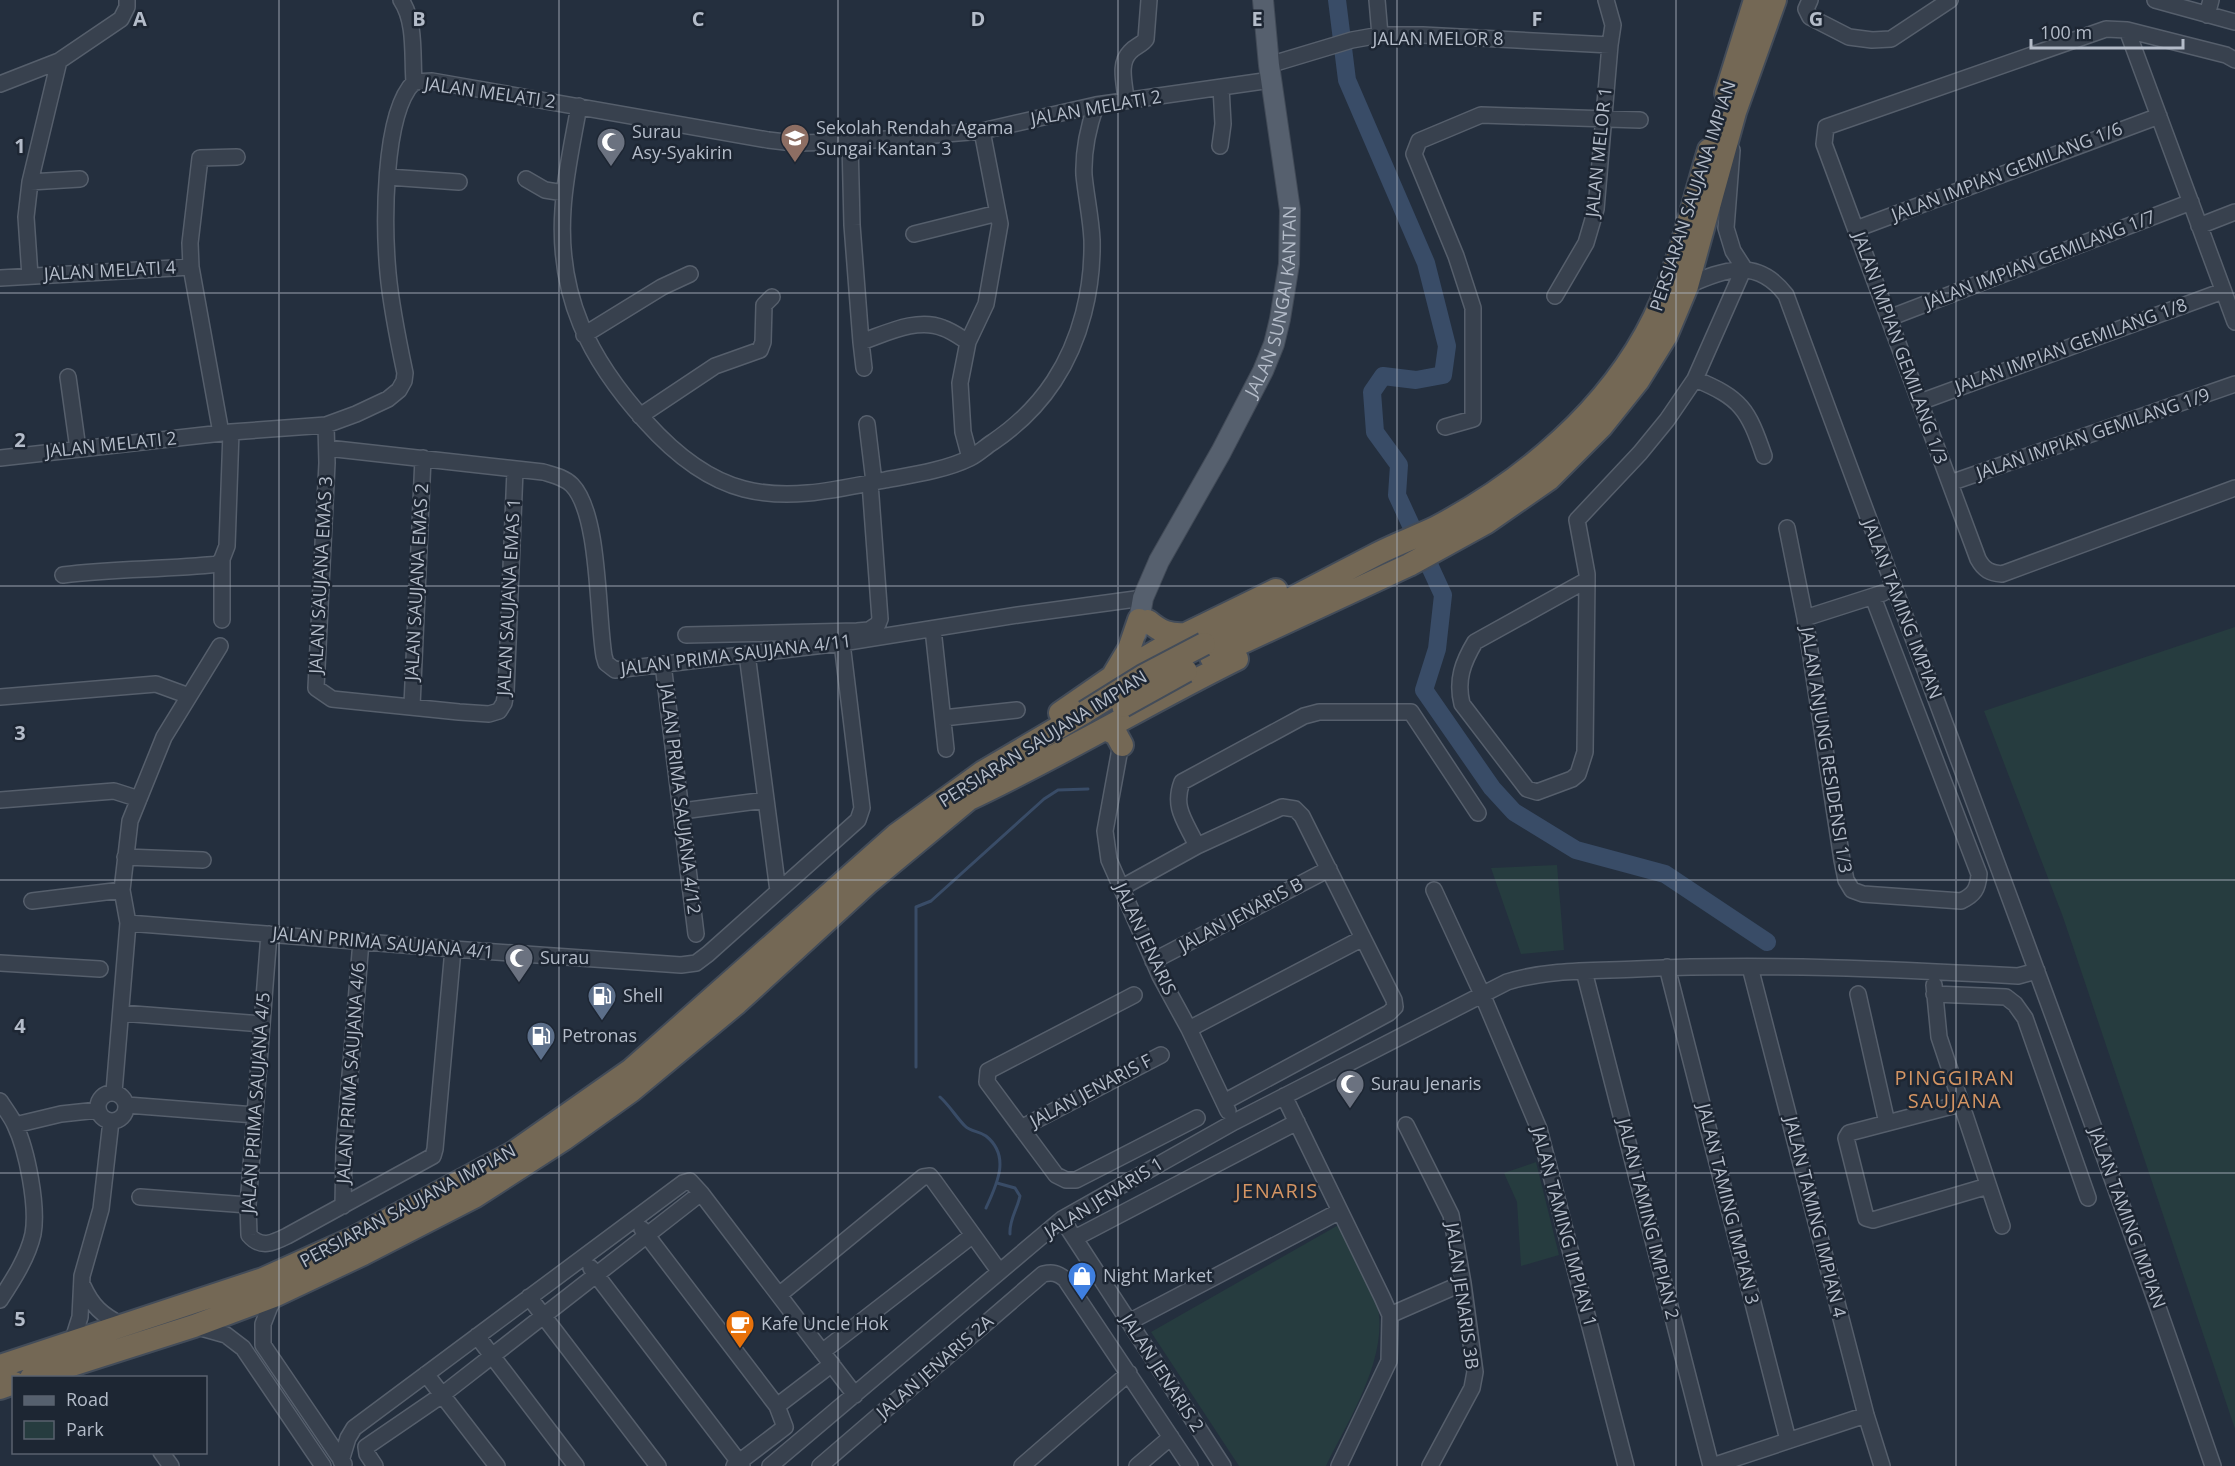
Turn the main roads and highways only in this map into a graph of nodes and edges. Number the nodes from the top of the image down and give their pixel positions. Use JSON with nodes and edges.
{"nodes":[{"id":1,"x":1263,"y":0,"type":"edge"},
{"id":2,"x":1755,"y":0,"type":"edge"},
{"id":3,"x":1775,"y":0,"type":"edge"},
{"id":4,"x":1440,"y":542,"type":"junction"},
{"id":5,"x":1412,"y":568,"type":"junction"},
{"id":6,"x":1144,"y":613,"type":"junction"},
{"id":7,"x":1200,"y":645,"type":"junction"},
{"id":8,"x":1138,"y":662,"type":"junction"},
{"id":9,"x":1112,"y":677,"type":"junction"},
{"id":10,"x":1108,"y":719,"type":"junction"},
{"id":11,"x":1122,"y":746,"type":"road end"},
{"id":12,"x":983,"y":772,"type":"junction"},
{"id":13,"x":0,"y":1366,"type":"edge"},
{"id":14,"x":35,"y":1376,"type":"edge"}],
"edges":[{"from":1,"to":6,"type":"main road","name":"JALAN SUNGAI KANTAN"},
{"from":2,"to":4,"type":"highway","name":"PERSIARAN SAUJANA IMPIAN"},
{"from":3,"to":4,"type":"highway","name":"PERSIARAN SAUJANA IMPIAN"},
{"from":4,"to":5,"type":"highway"},
{"from":4,"to":7,"type":"highway","name":"PERSIARAN SAUJANA IMPIAN"},
{"from":5,"to":7,"type":"highway","name":"PERSIARAN SAUJANA IMPIAN"},
{"from":5,"to":10,"type":"highway"},
{"from":6,"to":7,"type":"highway"},
{"from":6,"to":8,"type":"main road","name":"JALAN SUNGAI KANTAN"},
{"from":6,"to":9,"type":"highway"},
{"from":7,"to":8,"type":"highway"},
{"from":7,"to":10,"type":"highway","name":"PERSIARAN SAUJANA IMPIAN","bridge":true},
{"from":8,"to":9,"type":"highway"},
{"from":8,"to":10,"type":"main road","name":"JALAN SUNGAI KANTAN"},
{"from":9,"to":12,"type":"highway"},
{"from":10,"to":11,"type":"highway"},
{"from":10,"to":12,"type":"highway","name":"PERSIARAN SAUJANA IMPIAN"},
{"from":10,"to":14,"type":"highway","name":"PERSIARAN SAUJANA IMPIAN"},
{"from":12,"to":13,"type":"highway","name":"PERSIARAN SAUJANA IMPIAN"}]}
